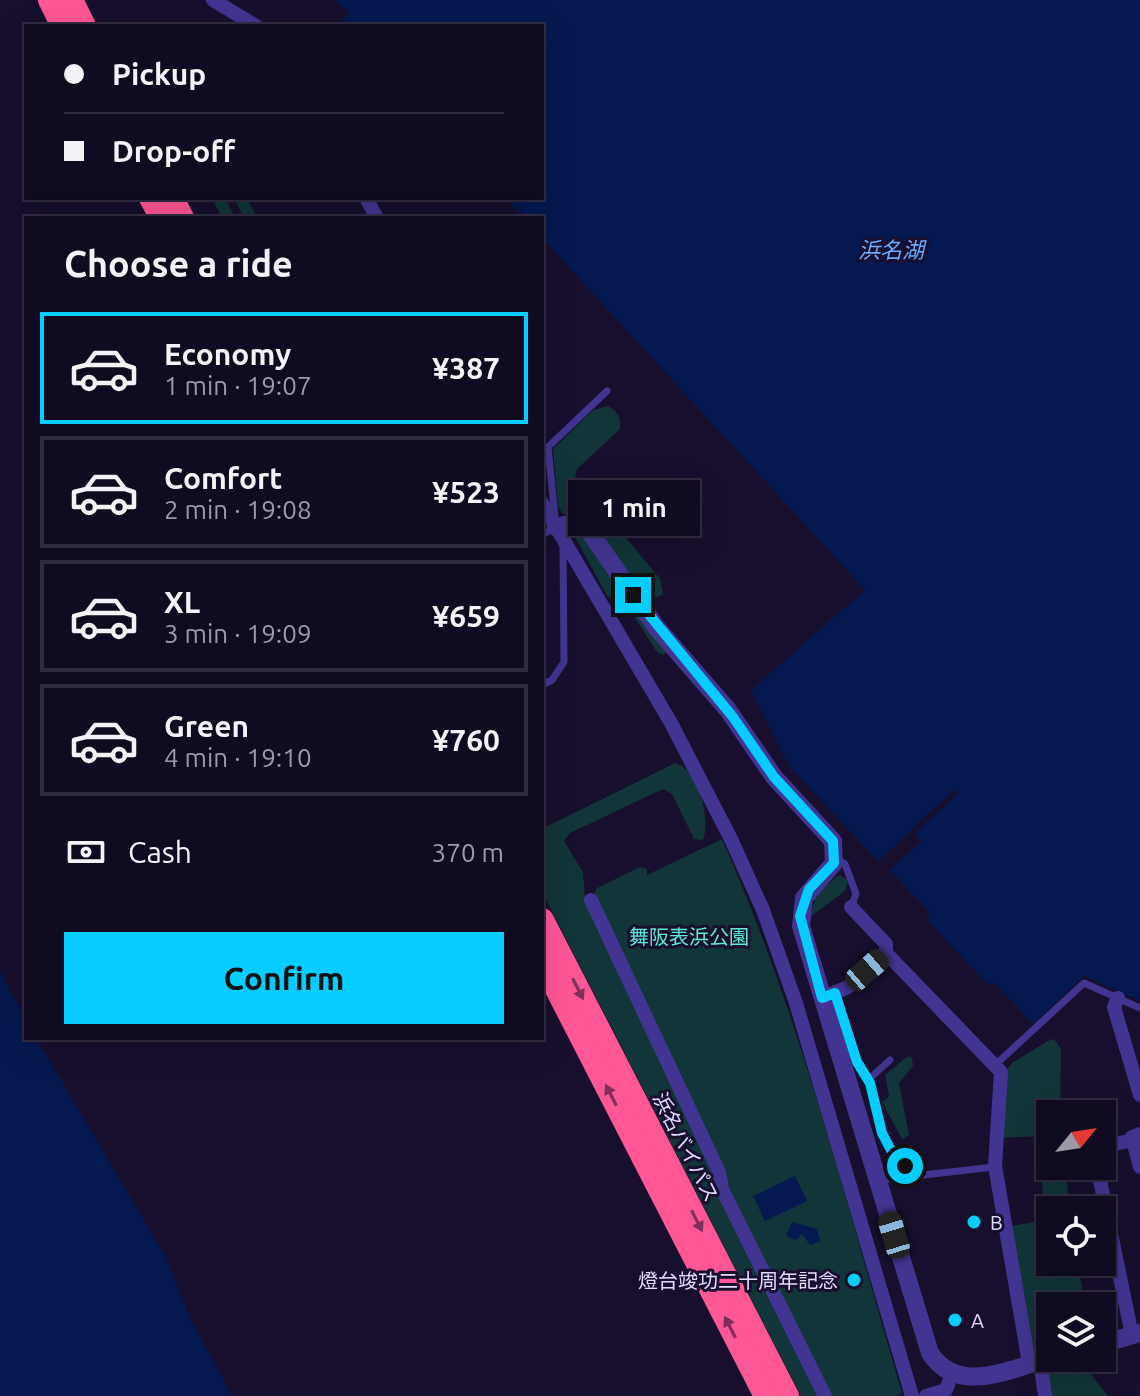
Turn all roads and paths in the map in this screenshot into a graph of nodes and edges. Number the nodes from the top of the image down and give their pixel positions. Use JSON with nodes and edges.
{"nodes":[{"id":1,"x":50,"y":0,"type":"edge"},
{"id":2,"x":71,"y":0,"type":"edge"},
{"id":3,"x":213,"y":0,"type":"edge"},
{"id":4,"x":62,"y":24,"type":"edge"},
{"id":5,"x":83,"y":24,"type":"edge"},
{"id":6,"x":253,"y":24,"type":"edge"},
{"id":7,"x":607,"y":391,"type":"dead end"},
{"id":8,"x":544,"y":508,"type":"edge"},
{"id":9,"x":553,"y":533,"type":"edge"},
{"id":10,"x":544,"y":684,"type":"edge"},
{"id":11,"x":835,"y":858,"type":"junction"},
{"id":12,"x":591,"y":900,"type":"dead end"},
{"id":13,"x":851,"y":907,"type":"joint"},
{"id":14,"x":544,"y":924,"type":"edge"},
{"id":15,"x":886,"y":953,"type":"junction"},
{"id":16,"x":544,"y":964,"type":"edge"},
{"id":17,"x":829,"y":995,"type":"junction"},
{"id":18,"x":1118,"y":998,"type":"junction"},
{"id":19,"x":1140,"y":1008,"type":"edge"},
{"id":20,"x":890,"y":1060,"type":"dead end"},
{"id":21,"x":994,"y":1066,"type":"junction"},
{"id":22,"x":868,"y":1080,"type":"junction"},
{"id":23,"x":1140,"y":1095,"type":"edge"},
{"id":24,"x":1137,"y":1137,"type":"edge"},
{"id":25,"x":1116,"y":1143,"type":"edge"},
{"id":26,"x":995,"y":1166,"type":"junction"},
{"id":27,"x":1140,"y":1167,"type":"edge"},
{"id":28,"x":922,"y":1175,"type":"junction"},
{"id":29,"x":1100,"y":1180,"type":"edge"},
{"id":30,"x":877,"y":1181,"type":"junction"},
{"id":31,"x":1136,"y":1334,"type":"edge"},
{"id":32,"x":1116,"y":1340,"type":"edge"},
{"id":33,"x":1036,"y":1344,"type":"edge"},
{"id":34,"x":1036,"y":1362,"type":"edge"},
{"id":35,"x":1042,"y":1372,"type":"edge"},
{"id":36,"x":952,"y":1374,"type":"junction"},
{"id":37,"x":766,"y":1396,"type":"edge"},
{"id":38,"x":787,"y":1396,"type":"edge"},
{"id":39,"x":825,"y":1396,"type":"edge"},
{"id":40,"x":912,"y":1396,"type":"edge"},
{"id":41,"x":926,"y":1396,"type":"edge"},
{"id":42,"x":1045,"y":1396,"type":"edge"}],
"edges":[{"from":1,"to":4,"type":"highway"},
{"from":2,"to":5,"type":"highway"},
{"from":3,"to":6,"type":"street"},
{"from":7,"to":9,"type":"lane"},
{"from":8,"to":9,"type":"street"},
{"from":9,"to":10,"type":"lane"},
{"from":9,"to":11,"type":"street"},
{"from":9,"to":40,"type":"street"},
{"from":11,"to":13,"type":"lane"},
{"from":11,"to":17,"type":"street"},
{"from":12,"to":39,"type":"street"},
{"from":13,"to":15,"type":"street"},
{"from":14,"to":38,"type":"highway","name":"浜名バイパス","one_way":true},
{"from":15,"to":17,"type":"street"},
{"from":15,"to":21,"type":"street"},
{"from":37,"to":16,"type":"highway","one_way":true},
{"from":17,"to":22,"type":"lane"},
{"from":17,"to":30,"type":"street"},
{"from":18,"to":19,"type":"lane"},
{"from":18,"to":21,"type":"lane"},
{"from":18,"to":23,"type":"street"},
{"from":20,"to":22,"type":"lane"},
{"from":21,"to":26,"type":"street"},
{"from":22,"to":28,"type":"lane"},
{"from":24,"to":25,"type":"street"},
{"from":24,"to":27,"type":"street"},
{"from":26,"to":28,"type":"lane"},
{"from":26,"to":33,"type":"street"},
{"from":28,"to":30,"type":"lane"},
{"from":29,"to":31,"type":"street"},
{"from":30,"to":36,"type":"street"},
{"from":31,"to":32,"type":"street"},
{"from":34,"to":36,"type":"street"},
{"from":35,"to":42,"type":"street"},
{"from":36,"to":41,"type":"street"}]}
